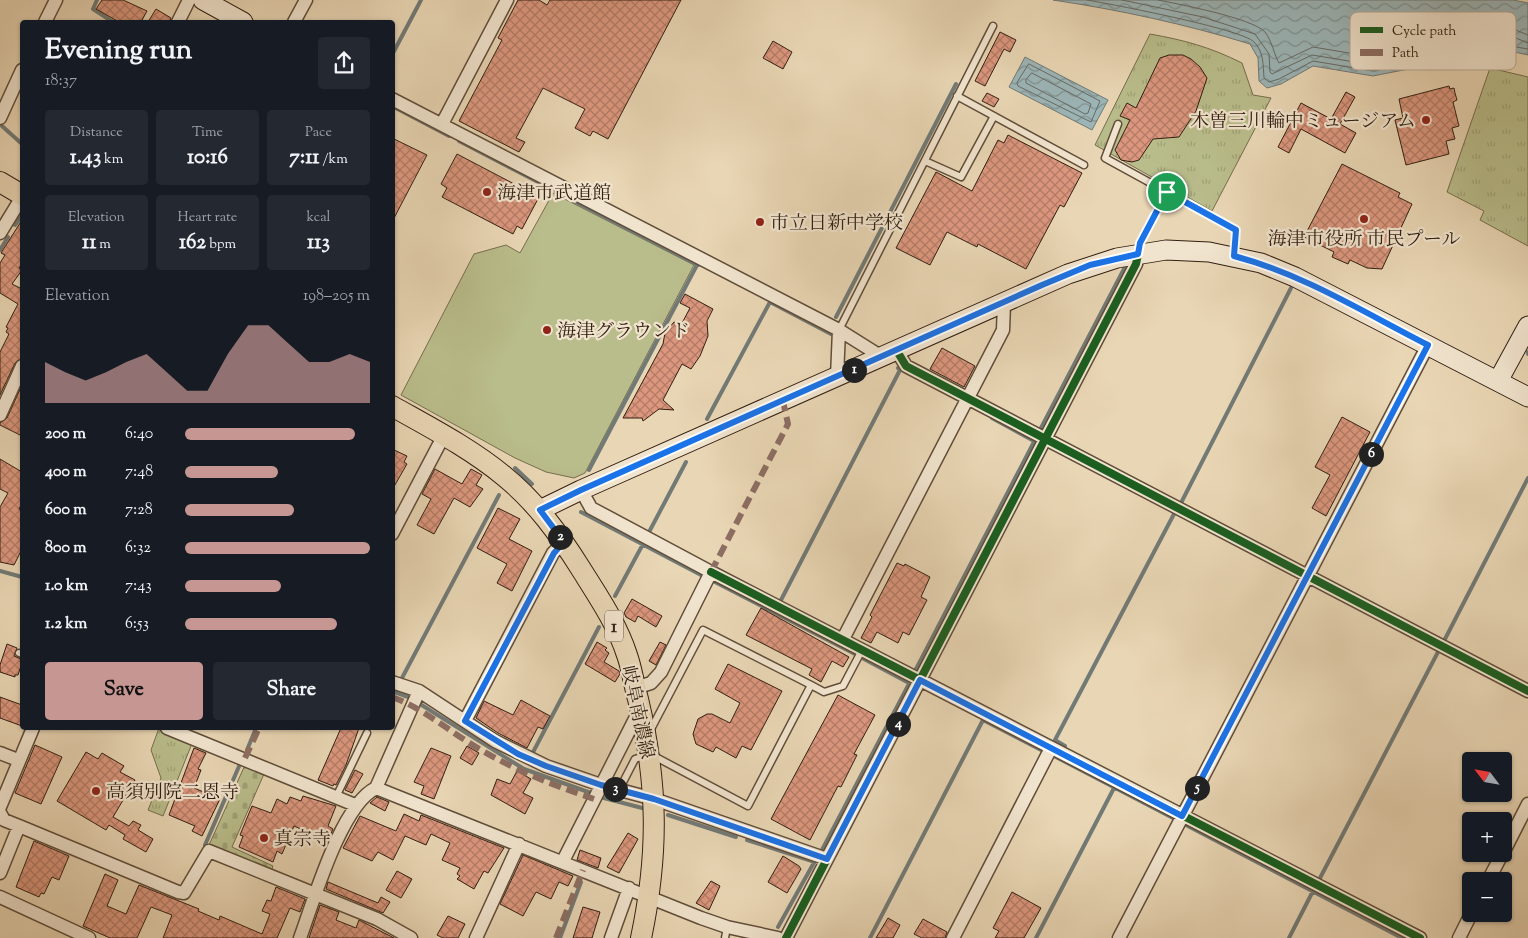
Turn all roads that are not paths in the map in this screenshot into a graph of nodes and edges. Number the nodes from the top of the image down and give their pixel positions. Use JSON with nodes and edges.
{"nodes":[{"id":1,"x":56,"y":0,"type":"edge"},
{"id":2,"x":189,"y":0,"type":"edge"},
{"id":3,"x":204,"y":0,"type":"edge"},
{"id":4,"x":306,"y":0,"type":"edge"},
{"id":5,"x":507,"y":0,"type":"edge"},
{"id":6,"x":46,"y":20,"type":"edge"},
{"id":7,"x":179,"y":20,"type":"edge"},
{"id":8,"x":239,"y":20,"type":"edge"},
{"id":9,"x":295,"y":20,"type":"edge"},
{"id":10,"x":993,"y":26,"type":"dead end"},
{"id":11,"x":20,"y":74,"type":"edge"},
{"id":12,"x":957,"y":96,"type":"junction"},
{"id":13,"x":395,"y":100,"type":"edge"},
{"id":14,"x":994,"y":116,"type":"junction"},
{"id":15,"x":0,"y":118,"type":"edge"},
{"id":16,"x":442,"y":124,"type":"junction"},
{"id":17,"x":1118,"y":124,"type":"dead end"},
{"id":18,"x":924,"y":160,"type":"junction"},
{"id":19,"x":1084,"y":165,"type":"dead end"},
{"id":20,"x":0,"y":182,"type":"edge"},
{"id":21,"x":1167,"y":192,"type":"junction"},
{"id":22,"x":20,"y":195,"type":"edge"},
{"id":23,"x":20,"y":199,"type":"edge"},
{"id":24,"x":0,"y":233,"type":"edge"},
{"id":25,"x":1138,"y":254,"type":"junction"},
{"id":26,"x":1234,"y":256,"type":"junction"},
{"id":27,"x":1004,"y":304,"type":"junction"},
{"id":28,"x":1528,"y":326,"type":"edge"},
{"id":29,"x":839,"y":330,"type":"junction"},
{"id":30,"x":1428,"y":345,"type":"junction"},
{"id":31,"x":889,"y":354,"type":"junction"},
{"id":32,"x":20,"y":370,"type":"edge"},
{"id":33,"x":837,"y":377,"type":"junction"},
{"id":34,"x":1498,"y":381,"type":"junction"},
{"id":35,"x":1528,"y":397,"type":"edge"},
{"id":36,"x":968,"y":399,"type":"junction"},
{"id":37,"x":395,"y":408,"type":"edge"},
{"id":38,"x":0,"y":415,"type":"edge"},
{"id":39,"x":444,"y":435,"type":"junction"},
{"id":40,"x":1045,"y":439,"type":"junction"},
{"id":41,"x":581,"y":490,"type":"junction"},
{"id":42,"x":540,"y":510,"type":"junction"},
{"id":43,"x":395,"y":528,"type":"edge"},
{"id":44,"x":564,"y":542,"type":"junction"},
{"id":45,"x":711,"y":572,"type":"junction"},
{"id":46,"x":1308,"y":576,"type":"junction"},
{"id":47,"x":843,"y":640,"type":"junction"},
{"id":48,"x":862,"y":650,"type":"junction"},
{"id":49,"x":920,"y":680,"type":"junction"},
{"id":50,"x":395,"y":683,"type":"edge"},
{"id":51,"x":811,"y":685,"type":"junction"},
{"id":52,"x":635,"y":688,"type":"junction"},
{"id":53,"x":419,"y":691,"type":"junction"},
{"id":54,"x":1528,"y":691,"type":"edge"},
{"id":55,"x":641,"y":715,"type":"junction"},
{"id":56,"x":465,"y":721,"type":"junction"},
{"id":57,"x":32,"y":730,"type":"edge"},
{"id":58,"x":172,"y":730,"type":"edge"},
{"id":59,"x":367,"y":733,"type":"dead end"},
{"id":60,"x":648,"y":746,"type":"junction"},
{"id":61,"x":1051,"y":748,"type":"junction"},
{"id":62,"x":0,"y":753,"type":"edge"},
{"id":63,"x":18,"y":760,"type":"junction"},
{"id":64,"x":601,"y":785,"type":"junction"},
{"id":65,"x":376,"y":788,"type":"junction"},
{"id":66,"x":619,"y":790,"type":"junction"},
{"id":67,"x":336,"y":797,"type":"junction"},
{"id":68,"x":654,"y":799,"type":"junction"},
{"id":69,"x":1528,"y":804,"type":"edge"},
{"id":70,"x":355,"y":805,"type":"junction"},
{"id":71,"x":0,"y":807,"type":"edge"},
{"id":72,"x":0,"y":813,"type":"edge"},
{"id":73,"x":1182,"y":816,"type":"junction"},
{"id":74,"x":19,"y":826,"type":"junction"},
{"id":75,"x":1512,"y":835,"type":"edge"},
{"id":76,"x":519,"y":844,"type":"junction"},
{"id":77,"x":827,"y":859,"type":"junction"},
{"id":78,"x":563,"y":861,"type":"junction"},
{"id":79,"x":0,"y":873,"type":"edge"},
{"id":80,"x":630,"y":888,"type":"junction"},
{"id":81,"x":316,"y":894,"type":"junction"},
{"id":82,"x":650,"y":896,"type":"junction"},
{"id":83,"x":0,"y":897,"type":"edge"},
{"id":84,"x":1467,"y":922,"type":"edge"},
{"id":85,"x":726,"y":932,"type":"edge"},
{"id":86,"x":89,"y":938,"type":"edge"},
{"id":87,"x":300,"y":938,"type":"edge"},
{"id":88,"x":411,"y":938,"type":"edge"},
{"id":89,"x":476,"y":938,"type":"edge"},
{"id":90,"x":611,"y":938,"type":"edge"},
{"id":91,"x":641,"y":938,"type":"edge"},
{"id":92,"x":778,"y":938,"type":"edge"},
{"id":93,"x":786,"y":938,"type":"edge"},
{"id":94,"x":953,"y":938,"type":"edge"},
{"id":95,"x":1119,"y":938,"type":"edge"},
{"id":96,"x":1420,"y":938,"type":"edge"},
{"id":97,"x":1459,"y":938,"type":"edge"}],
"edges":[{"from":1,"to":6,"type":"street"},
{"from":2,"to":7,"type":"street"},
{"from":3,"to":8,"type":"main road"},
{"from":4,"to":9,"type":"street"},
{"from":5,"to":16,"type":"street"},
{"from":10,"to":12,"type":"lane"},
{"from":11,"to":15,"type":"street"},
{"from":12,"to":14,"type":"lane"},
{"from":12,"to":18,"type":"lane"},
{"from":13,"to":16,"type":"street"},
{"from":14,"to":18,"type":"lane"},
{"from":14,"to":19,"type":"lane"},
{"from":16,"to":29,"type":"street"},
{"from":17,"to":21,"type":"lane"},
{"from":18,"to":29,"type":"lane"},
{"from":20,"to":22,"type":"main road"},
{"from":21,"to":25,"type":"lane"},
{"from":21,"to":26,"type":"lane"},
{"from":23,"to":24,"type":"street"},
{"from":25,"to":26,"type":"main road"},
{"from":25,"to":27,"type":"main road"},
{"from":25,"to":40,"type":"street"},
{"from":26,"to":30,"type":"main road"},
{"from":27,"to":31,"type":"main road"},
{"from":27,"to":36,"type":"street"},
{"from":28,"to":34,"type":"main road"},
{"from":29,"to":31,"type":"street"},
{"from":29,"to":33,"type":"street"},
{"from":30,"to":34,"type":"main road"},
{"from":30,"to":46,"type":"street"},
{"from":31,"to":33,"type":"main road"},
{"from":31,"to":36,"type":"street"},
{"from":32,"to":38,"type":"street"},
{"from":33,"to":41,"type":"main road"},
{"from":34,"to":35,"type":"main road"},
{"from":36,"to":40,"type":"street"},
{"from":36,"to":47,"type":"street"},
{"from":37,"to":39,"type":"main road","name":"岐阜南濃線","number":"1"},
{"from":39,"to":42,"type":"main road","name":"岐阜南濃線","number":"1"},
{"from":39,"to":43,"type":"street"},
{"from":40,"to":46,"type":"street"},
{"from":40,"to":49,"type":"street"},
{"from":41,"to":42,"type":"main road"},
{"from":41,"to":45,"type":"street"},
{"from":42,"to":44,"type":"main road","name":"岐阜南濃線","number":"1"},
{"from":44,"to":52,"type":"main road","name":"岐阜南濃線","number":"1"},
{"from":44,"to":56,"type":"street"},
{"from":45,"to":47,"type":"street"},
{"from":45,"to":52,"type":"street"},
{"from":46,"to":54,"type":"street"},
{"from":46,"to":73,"type":"street"},
{"from":47,"to":48,"type":"street"},
{"from":48,"to":49,"type":"street"},
{"from":48,"to":51,"type":"lane"},
{"from":49,"to":61,"type":"street"},
{"from":49,"to":77,"type":"street"},
{"from":50,"to":53,"type":"street"},
{"from":51,"to":60,"type":"lane"},
{"from":51,"to":60,"type":"lane"},
{"from":52,"to":55,"type":"main road","name":"岐阜南濃線","number":"1"},
{"from":53,"to":56,"type":"street"},
{"from":53,"to":65,"type":"street"},
{"from":55,"to":60,"type":"main road","name":"岐阜南濃線","number":"1"},
{"from":55,"to":64,"type":"street"},
{"from":56,"to":64,"type":"street"},
{"from":57,"to":63,"type":"street"},
{"from":58,"to":67,"type":"street"},
{"from":59,"to":67,"type":"lane"},
{"from":60,"to":66,"type":"lane"},
{"from":60,"to":68,"type":"main road","name":"岐阜南濃線","number":"1"},
{"from":61,"to":73,"type":"street"},
{"from":61,"to":94,"type":"street"},
{"from":62,"to":63,"type":"street"},
{"from":63,"to":71,"type":"street"},
{"from":64,"to":66,"type":"street"},
{"from":64,"to":78,"type":"street"},
{"from":65,"to":70,"type":"street"},
{"from":65,"to":76,"type":"street"},
{"from":66,"to":68,"type":"street"},
{"from":67,"to":70,"type":"street"},
{"from":68,"to":77,"type":"street"},
{"from":68,"to":82,"type":"main road","name":"岐阜南濃線","number":"1"},
{"from":69,"to":75,"type":"street"},
{"from":70,"to":81,"type":"street"},
{"from":72,"to":74,"type":"street"},
{"from":73,"to":95,"type":"street"},
{"from":73,"to":96,"type":"street"},
{"from":74,"to":79,"type":"street"},
{"from":74,"to":81,"type":"street"},
{"from":76,"to":78,"type":"street"},
{"from":76,"to":89,"type":"street"},
{"from":77,"to":93,"type":"street"},
{"from":78,"to":80,"type":"street"},
{"from":80,"to":82,"type":"street"},
{"from":80,"to":90,"type":"street"},
{"from":81,"to":87,"type":"street"},
{"from":81,"to":88,"type":"street"},
{"from":82,"to":85,"type":"street"},
{"from":82,"to":91,"type":"main road","name":"岐阜南濃線","number":"1"},
{"from":83,"to":86,"type":"street"},
{"from":84,"to":97,"type":"street"},
{"from":85,"to":92,"type":"street"}]}
